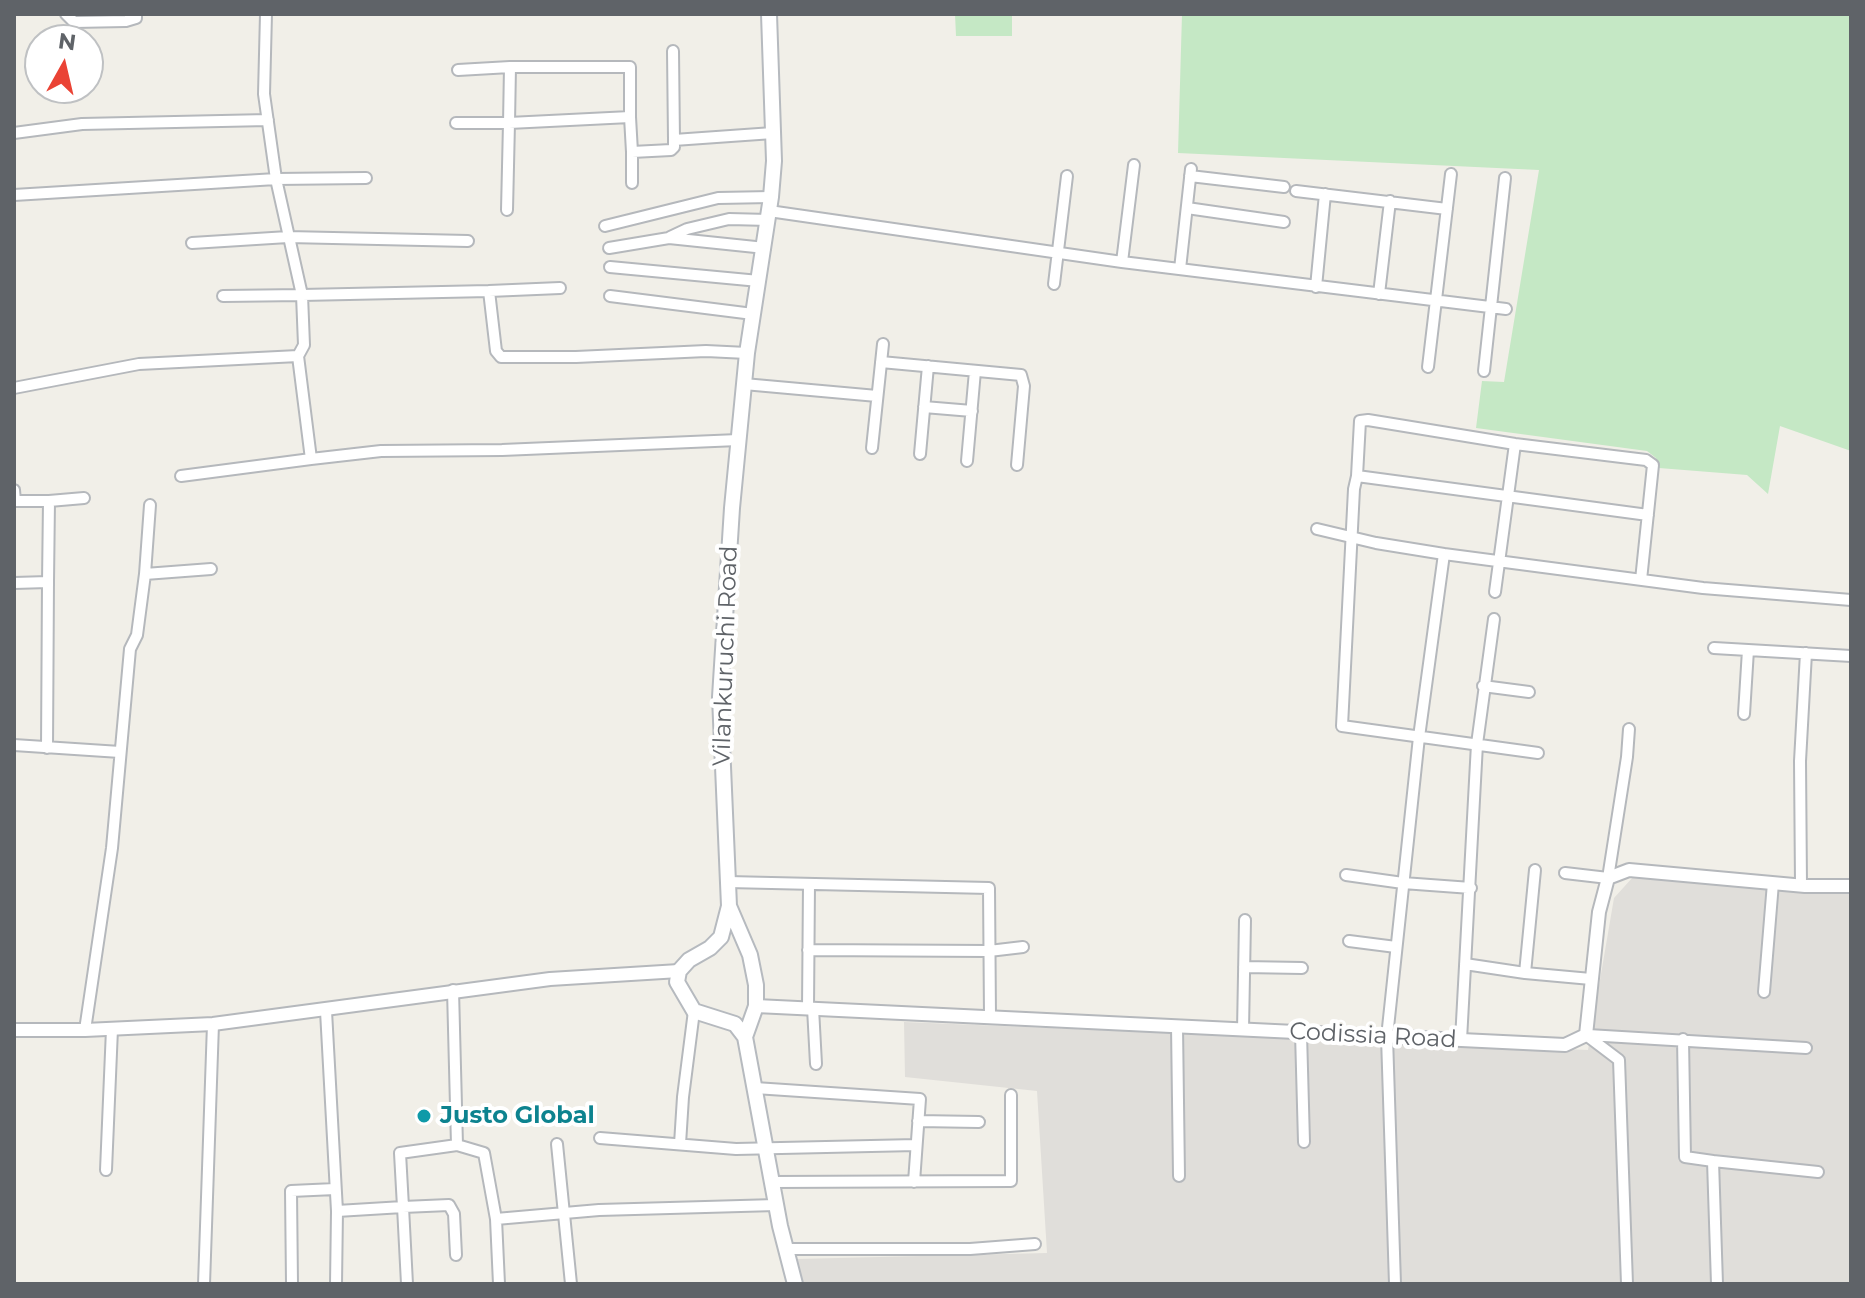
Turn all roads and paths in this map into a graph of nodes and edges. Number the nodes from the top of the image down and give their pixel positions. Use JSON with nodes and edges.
{"nodes":[{"id":1,"x":66,"y":14,"type":"edge"},
{"id":2,"x":136,"y":14,"type":"edge"},
{"id":3,"x":266,"y":14,"type":"edge"},
{"id":4,"x":769,"y":14,"type":"edge"},
{"id":5,"x":673,"y":51,"type":"dead end"},
{"id":6,"x":510,"y":67,"type":"junction"},
{"id":7,"x":458,"y":70,"type":"dead end"},
{"id":8,"x":630,"y":117,"type":"junction"},
{"id":9,"x":268,"y":120,"type":"junction"},
{"id":10,"x":456,"y":123,"type":"dead end"},
{"id":11,"x":509,"y":123,"type":"junction"},
{"id":12,"x":14,"y":133,"type":"edge"},
{"id":13,"x":773,"y":133,"type":"junction"},
{"id":14,"x":674,"y":140,"type":"junction"},
{"id":15,"x":632,"y":152,"type":"junction"},
{"id":16,"x":1134,"y":165,"type":"dead end"},
{"id":17,"x":1451,"y":174,"type":"dead end"},
{"id":18,"x":1067,"y":176,"type":"dead end"},
{"id":19,"x":366,"y":178,"type":"dead end"},
{"id":20,"x":1505,"y":178,"type":"dead end"},
{"id":21,"x":276,"y":179,"type":"junction"},
{"id":22,"x":632,"y":183,"type":"dead end"},
{"id":23,"x":1325,"y":194,"type":"junction"},
{"id":24,"x":14,"y":195,"type":"edge"},
{"id":25,"x":1390,"y":201,"type":"junction"},
{"id":26,"x":1187,"y":208,"type":"junction"},
{"id":27,"x":770,"y":209,"type":"junction"},
{"id":28,"x":1447,"y":209,"type":"junction"},
{"id":29,"x":507,"y":210,"type":"dead end"},
{"id":30,"x":1284,"y":222,"type":"dead end"},
{"id":31,"x":605,"y":226,"type":"dead end"},
{"id":32,"x":288,"y":237,"type":"junction"},
{"id":33,"x":669,"y":238,"type":"junction"},
{"id":34,"x":468,"y":241,"type":"dead end"},
{"id":35,"x":192,"y":243,"type":"dead end"},
{"id":36,"x":609,"y":248,"type":"dead end"},
{"id":37,"x":765,"y":248,"type":"junction"},
{"id":38,"x":1058,"y":253,"type":"junction"},
{"id":39,"x":1122,"y":262,"type":"junction"},
{"id":40,"x":610,"y":267,"type":"dead end"},
{"id":41,"x":1180,"y":269,"type":"junction"},
{"id":42,"x":759,"y":281,"type":"junction"},
{"id":43,"x":1054,"y":284,"type":"dead end"},
{"id":44,"x":1316,"y":287,"type":"junction"},
{"id":45,"x":560,"y":288,"type":"dead end"},
{"id":46,"x":489,"y":291,"type":"junction"},
{"id":47,"x":1379,"y":294,"type":"junction"},
{"id":48,"x":302,"y":295,"type":"junction"},
{"id":49,"x":223,"y":296,"type":"dead end"},
{"id":50,"x":610,"y":296,"type":"dead end"},
{"id":51,"x":1436,"y":301,"type":"junction"},
{"id":52,"x":1491,"y":307,"type":"junction"},
{"id":53,"x":1506,"y":309,"type":"dead end"},
{"id":54,"x":753,"y":314,"type":"junction"},
{"id":55,"x":883,"y":344,"type":"dead end"},
{"id":56,"x":747,"y":353,"type":"junction"},
{"id":57,"x":298,"y":356,"type":"junction"},
{"id":58,"x":881,"y":362,"type":"junction"},
{"id":59,"x":928,"y":366,"type":"junction"},
{"id":60,"x":1428,"y":367,"type":"dead end"},
{"id":61,"x":975,"y":371,"type":"junction"},
{"id":62,"x":1484,"y":371,"type":"dead end"},
{"id":63,"x":744,"y":384,"type":"junction"},
{"id":64,"x":14,"y":388,"type":"edge"},
{"id":65,"x":877,"y":396,"type":"junction"},
{"id":66,"x":924,"y":407,"type":"junction"},
{"id":67,"x":972,"y":411,"type":"junction"},
{"id":68,"x":738,"y":440,"type":"junction"},
{"id":69,"x":1515,"y":444,"type":"junction"},
{"id":70,"x":872,"y":448,"type":"dead end"},
{"id":71,"x":920,"y":454,"type":"dead end"},
{"id":72,"x":311,"y":459,"type":"junction"},
{"id":73,"x":967,"y":461,"type":"dead end"},
{"id":74,"x":1017,"y":465,"type":"dead end"},
{"id":75,"x":181,"y":476,"type":"dead end"},
{"id":76,"x":1357,"y":476,"type":"junction"},
{"id":77,"x":14,"y":490,"type":"edge"},
{"id":78,"x":1508,"y":496,"type":"junction"},
{"id":79,"x":84,"y":498,"type":"dead end"},
{"id":80,"x":49,"y":501,"type":"junction"},
{"id":81,"x":150,"y":505,"type":"dead end"},
{"id":82,"x":1648,"y":515,"type":"junction"},
{"id":83,"x":1317,"y":529,"type":"dead end"},
{"id":84,"x":1352,"y":536,"type":"junction"},
{"id":85,"x":1444,"y":554,"type":"junction"},
{"id":86,"x":1500,"y":562,"type":"junction"},
{"id":87,"x":211,"y":569,"type":"dead end"},
{"id":88,"x":145,"y":574,"type":"junction"},
{"id":89,"x":1641,"y":580,"type":"junction"},
{"id":90,"x":48,"y":582,"type":"junction"},
{"id":91,"x":14,"y":583,"type":"edge"},
{"id":92,"x":1495,"y":592,"type":"dead end"},
{"id":93,"x":1851,"y":600,"type":"edge"},
{"id":94,"x":1494,"y":619,"type":"dead end"},
{"id":95,"x":1714,"y":648,"type":"dead end"},
{"id":96,"x":1748,"y":650,"type":"junction"},
{"id":97,"x":1806,"y":653,"type":"junction"},
{"id":98,"x":1851,"y":656,"type":"edge"},
{"id":99,"x":1483,"y":686,"type":"junction"},
{"id":100,"x":1529,"y":692,"type":"dead end"},
{"id":101,"x":1744,"y":714,"type":"dead end"},
{"id":102,"x":1629,"y":729,"type":"dead end"},
{"id":103,"x":1419,"y":737,"type":"junction"},
{"id":104,"x":1477,"y":744,"type":"junction"},
{"id":105,"x":14,"y":745,"type":"edge"},
{"id":106,"x":47,"y":748,"type":"junction"},
{"id":107,"x":120,"y":752,"type":"junction"},
{"id":108,"x":1538,"y":753,"type":"dead end"},
{"id":109,"x":1535,"y":870,"type":"dead end"},
{"id":110,"x":1565,"y":873,"type":"dead end"},
{"id":111,"x":1346,"y":875,"type":"dead end"},
{"id":112,"x":1608,"y":878,"type":"junction"},
{"id":113,"x":728,"y":882,"type":"junction"},
{"id":114,"x":1403,"y":883,"type":"junction"},
{"id":115,"x":1773,"y":883,"type":"junction"},
{"id":116,"x":809,"y":884,"type":"junction"},
{"id":117,"x":1801,"y":885,"type":"junction"},
{"id":118,"x":1851,"y":886,"type":"edge"},
{"id":119,"x":1471,"y":888,"type":"junction"},
{"id":120,"x":729,"y":906,"type":"junction"},
{"id":121,"x":1245,"y":920,"type":"dead end"},
{"id":122,"x":1349,"y":941,"type":"dead end"},
{"id":123,"x":1023,"y":947,"type":"dead end"},
{"id":124,"x":1396,"y":947,"type":"junction"},
{"id":125,"x":808,"y":950,"type":"junction"},
{"id":126,"x":989,"y":951,"type":"junction"},
{"id":127,"x":1465,"y":964,"type":"junction"},
{"id":128,"x":1244,"y":967,"type":"junction"},
{"id":129,"x":1302,"y":968,"type":"dead end"},
{"id":130,"x":679,"y":971,"type":"junction"},
{"id":131,"x":1525,"y":973,"type":"junction"},
{"id":132,"x":1591,"y":979,"type":"junction"},
{"id":133,"x":453,"y":990,"type":"junction"},
{"id":134,"x":1764,"y":992,"type":"dead end"},
{"id":135,"x":756,"y":1006,"type":"junction"},
{"id":136,"x":810,"y":1008,"type":"junction"},
{"id":137,"x":326,"y":1011,"type":"junction"},
{"id":138,"x":694,"y":1011,"type":"junction"},
{"id":139,"x":990,"y":1017,"type":"junction"},
{"id":140,"x":213,"y":1024,"type":"junction"},
{"id":141,"x":1177,"y":1026,"type":"junction"},
{"id":142,"x":112,"y":1029,"type":"junction"},
{"id":143,"x":14,"y":1030,"type":"edge"},
{"id":144,"x":85,"y":1030,"type":"junction"},
{"id":145,"x":1243,"y":1030,"type":"junction"},
{"id":146,"x":1301,"y":1033,"type":"junction"},
{"id":147,"x":1586,"y":1035,"type":"junction"},
{"id":148,"x":745,"y":1037,"type":"junction"},
{"id":149,"x":1387,"y":1037,"type":"junction"},
{"id":150,"x":1683,"y":1039,"type":"junction"},
{"id":151,"x":1461,"y":1040,"type":"junction"},
{"id":152,"x":1806,"y":1048,"type":"dead end"},
{"id":153,"x":816,"y":1064,"type":"dead end"},
{"id":154,"x":755,"y":1088,"type":"junction"},
{"id":155,"x":1011,"y":1095,"type":"dead end"},
{"id":156,"x":918,"y":1121,"type":"junction"},
{"id":157,"x":979,"y":1122,"type":"dead end"},
{"id":158,"x":600,"y":1138,"type":"dead end"},
{"id":159,"x":1304,"y":1142,"type":"dead end"},
{"id":160,"x":557,"y":1144,"type":"dead end"},
{"id":161,"x":680,"y":1144,"type":"junction"},
{"id":162,"x":457,"y":1145,"type":"junction"},
{"id":163,"x":916,"y":1145,"type":"junction"},
{"id":164,"x":767,"y":1149,"type":"junction"},
{"id":165,"x":1713,"y":1161,"type":"junction"},
{"id":166,"x":106,"y":1170,"type":"dead end"},
{"id":167,"x":1818,"y":1172,"type":"dead end"},
{"id":168,"x":1179,"y":1176,"type":"dead end"},
{"id":169,"x":772,"y":1182,"type":"junction"},
{"id":170,"x":914,"y":1182,"type":"junction"},
{"id":171,"x":335,"y":1189,"type":"junction"},
{"id":172,"x":776,"y":1205,"type":"junction"},
{"id":173,"x":403,"y":1207,"type":"junction"},
{"id":174,"x":337,"y":1211,"type":"junction"},
{"id":175,"x":563,"y":1213,"type":"junction"},
{"id":176,"x":496,"y":1219,"type":"junction"},
{"id":177,"x":1035,"y":1244,"type":"dead end"},
{"id":178,"x":786,"y":1249,"type":"junction"},
{"id":179,"x":456,"y":1255,"type":"dead end"},
{"id":180,"x":204,"y":1284,"type":"edge"},
{"id":181,"x":292,"y":1284,"type":"edge"},
{"id":182,"x":336,"y":1284,"type":"edge"},
{"id":183,"x":407,"y":1284,"type":"edge"},
{"id":184,"x":499,"y":1284,"type":"edge"},
{"id":185,"x":571,"y":1284,"type":"edge"},
{"id":186,"x":795,"y":1284,"type":"edge"},
{"id":187,"x":1395,"y":1284,"type":"edge"},
{"id":188,"x":1627,"y":1284,"type":"edge"},
{"id":189,"x":1717,"y":1284,"type":"edge"}],
"edges":[{"from":1,"to":2,"type":"street"},
{"from":3,"to":9,"type":"street"},
{"from":4,"to":13,"type":"main road","name":"Vilankuruchi Road"},
{"from":5,"to":14,"type":"street"},
{"from":6,"to":7,"type":"street"},
{"from":6,"to":8,"type":"street"},
{"from":6,"to":11,"type":"street"},
{"from":8,"to":11,"type":"street"},
{"from":8,"to":15,"type":"street"},
{"from":9,"to":12,"type":"street"},
{"from":9,"to":21,"type":"street"},
{"from":10,"to":11,"type":"street"},
{"from":11,"to":29,"type":"street"},
{"from":13,"to":14,"type":"street"},
{"from":13,"to":27,"type":"main road","name":"Vilankuruchi Road"},
{"from":14,"to":15,"type":"street"},
{"from":15,"to":22,"type":"street"},
{"from":16,"to":39,"type":"street"},
{"from":17,"to":28,"type":"street"},
{"from":18,"to":38,"type":"street"},
{"from":19,"to":21,"type":"street"},
{"from":20,"to":52,"type":"street"},
{"from":21,"to":24,"type":"street"},
{"from":21,"to":32,"type":"street"},
{"from":23,"to":25,"type":"street"},
{"from":23,"to":26,"type":"street"},
{"from":23,"to":44,"type":"street"},
{"from":25,"to":28,"type":"street"},
{"from":25,"to":47,"type":"street"},
{"from":26,"to":30,"type":"street"},
{"from":26,"to":41,"type":"street"},
{"from":27,"to":31,"type":"street"},
{"from":27,"to":33,"type":"street"},
{"from":27,"to":37,"type":"main road","name":"Vilankuruchi Road"},
{"from":27,"to":38,"type":"street"},
{"from":28,"to":51,"type":"street"},
{"from":32,"to":34,"type":"street"},
{"from":32,"to":35,"type":"street"},
{"from":32,"to":48,"type":"street"},
{"from":33,"to":36,"type":"street"},
{"from":33,"to":37,"type":"street"},
{"from":37,"to":42,"type":"main road","name":"Vilankuruchi Road"},
{"from":38,"to":39,"type":"street"},
{"from":38,"to":43,"type":"street"},
{"from":39,"to":41,"type":"street"},
{"from":40,"to":42,"type":"street"},
{"from":41,"to":44,"type":"street"},
{"from":42,"to":54,"type":"main road","name":"Vilankuruchi Road"},
{"from":44,"to":47,"type":"street"},
{"from":45,"to":46,"type":"street"},
{"from":46,"to":48,"type":"street"},
{"from":46,"to":56,"type":"street"},
{"from":47,"to":51,"type":"street"},
{"from":48,"to":49,"type":"street"},
{"from":48,"to":57,"type":"street"},
{"from":50,"to":54,"type":"street"},
{"from":51,"to":52,"type":"street"},
{"from":51,"to":60,"type":"street"},
{"from":52,"to":53,"type":"street"},
{"from":52,"to":62,"type":"street"},
{"from":54,"to":56,"type":"main road","name":"Vilankuruchi Road"},
{"from":55,"to":58,"type":"street"},
{"from":56,"to":63,"type":"main road","name":"Vilankuruchi Road"},
{"from":57,"to":64,"type":"street"},
{"from":57,"to":72,"type":"street"},
{"from":58,"to":59,"type":"street"},
{"from":58,"to":65,"type":"street"},
{"from":59,"to":61,"type":"street"},
{"from":59,"to":66,"type":"street"},
{"from":61,"to":67,"type":"street"},
{"from":61,"to":74,"type":"street"},
{"from":63,"to":65,"type":"street"},
{"from":63,"to":68,"type":"main road","name":"Vilankuruchi Road"},
{"from":65,"to":70,"type":"street"},
{"from":66,"to":67,"type":"street"},
{"from":66,"to":71,"type":"street"},
{"from":67,"to":73,"type":"street"},
{"from":68,"to":72,"type":"street"},
{"from":68,"to":113,"type":"main road","name":"Vilankuruchi Road"},
{"from":69,"to":76,"type":"street"},
{"from":69,"to":78,"type":"street"},
{"from":69,"to":82,"type":"street"},
{"from":72,"to":75,"type":"street"},
{"from":76,"to":78,"type":"street"},
{"from":76,"to":84,"type":"street"},
{"from":77,"to":80,"type":"street"},
{"from":78,"to":82,"type":"street"},
{"from":78,"to":86,"type":"street"},
{"from":79,"to":80,"type":"street"},
{"from":80,"to":90,"type":"street"},
{"from":81,"to":88,"type":"street"},
{"from":82,"to":89,"type":"street"},
{"from":83,"to":84,"type":"street"},
{"from":84,"to":85,"type":"street"},
{"from":84,"to":103,"type":"street"},
{"from":85,"to":86,"type":"street"},
{"from":85,"to":103,"type":"street"},
{"from":86,"to":89,"type":"street"},
{"from":86,"to":92,"type":"street"},
{"from":87,"to":88,"type":"street"},
{"from":88,"to":107,"type":"street"},
{"from":89,"to":93,"type":"street"},
{"from":90,"to":91,"type":"street"},
{"from":90,"to":106,"type":"street"},
{"from":94,"to":99,"type":"street"},
{"from":95,"to":96,"type":"street"},
{"from":96,"to":97,"type":"street"},
{"from":96,"to":101,"type":"street"},
{"from":97,"to":98,"type":"street"},
{"from":97,"to":117,"type":"street"},
{"from":99,"to":100,"type":"street"},
{"from":99,"to":104,"type":"street"},
{"from":102,"to":112,"type":"street"},
{"from":103,"to":104,"type":"street"},
{"from":103,"to":114,"type":"street"},
{"from":104,"to":108,"type":"street"},
{"from":104,"to":119,"type":"street"},
{"from":105,"to":106,"type":"street"},
{"from":106,"to":107,"type":"street"},
{"from":107,"to":144,"type":"street"},
{"from":109,"to":131,"type":"street"},
{"from":110,"to":112,"type":"street"},
{"from":111,"to":114,"type":"street"},
{"from":112,"to":115,"type":"street"},
{"from":112,"to":132,"type":"street"},
{"from":113,"to":116,"type":"street"},
{"from":113,"to":120,"type":"main road","name":"Vilankuruchi Road"},
{"from":114,"to":119,"type":"street"},
{"from":114,"to":124,"type":"street"},
{"from":115,"to":117,"type":"street"},
{"from":115,"to":134,"type":"street"},
{"from":116,"to":125,"type":"street"},
{"from":116,"to":126,"type":"street"},
{"from":117,"to":118,"type":"street"},
{"from":119,"to":127,"type":"street"},
{"from":120,"to":130,"type":"main road","name":"Vilankuruchi Road"},
{"from":120,"to":135,"type":"main road"},
{"from":121,"to":128,"type":"street"},
{"from":122,"to":124,"type":"street"},
{"from":123,"to":126,"type":"street"},
{"from":124,"to":149,"type":"street"},
{"from":125,"to":126,"type":"street"},
{"from":125,"to":136,"type":"street"},
{"from":126,"to":139,"type":"street"},
{"from":127,"to":131,"type":"street"},
{"from":127,"to":151,"type":"street"},
{"from":128,"to":129,"type":"street"},
{"from":128,"to":145,"type":"street"},
{"from":130,"to":133,"type":"street"},
{"from":130,"to":138,"type":"main road"},
{"from":131,"to":132,"type":"street"},
{"from":132,"to":147,"type":"street"},
{"from":133,"to":137,"type":"street"},
{"from":133,"to":162,"type":"street"},
{"from":135,"to":136,"type":"street","name":"Codissia Road"},
{"from":135,"to":148,"type":"main road"},
{"from":136,"to":139,"type":"street","name":"Codissia Road"},
{"from":136,"to":153,"type":"street"},
{"from":137,"to":140,"type":"street"},
{"from":137,"to":171,"type":"street"},
{"from":138,"to":148,"type":"main road"},
{"from":138,"to":161,"type":"street"},
{"from":139,"to":141,"type":"street","name":"Codissia Road"},
{"from":140,"to":142,"type":"street"},
{"from":140,"to":180,"type":"street"},
{"from":141,"to":145,"type":"street","name":"Codissia Road"},
{"from":141,"to":168,"type":"street"},
{"from":142,"to":144,"type":"street"},
{"from":142,"to":166,"type":"street"},
{"from":143,"to":144,"type":"street"},
{"from":145,"to":146,"type":"street","name":"Codissia Road"},
{"from":146,"to":149,"type":"street","name":"Codissia Road"},
{"from":146,"to":159,"type":"street"},
{"from":147,"to":150,"type":"street"},
{"from":147,"to":151,"type":"street","name":"Codissia Road"},
{"from":147,"to":188,"type":"street"},
{"from":148,"to":154,"type":"main road"},
{"from":149,"to":151,"type":"street","name":"Codissia Road"},
{"from":149,"to":187,"type":"street"},
{"from":150,"to":152,"type":"street"},
{"from":150,"to":165,"type":"street"},
{"from":154,"to":156,"type":"street"},
{"from":154,"to":164,"type":"main road"},
{"from":155,"to":170,"type":"street"},
{"from":156,"to":157,"type":"street"},
{"from":156,"to":163,"type":"street"},
{"from":158,"to":161,"type":"street"},
{"from":160,"to":175,"type":"street"},
{"from":161,"to":164,"type":"street"},
{"from":162,"to":173,"type":"street"},
{"from":162,"to":176,"type":"street"},
{"from":163,"to":164,"type":"street"},
{"from":163,"to":170,"type":"street"},
{"from":164,"to":169,"type":"main road"},
{"from":165,"to":167,"type":"street"},
{"from":165,"to":189,"type":"street"},
{"from":169,"to":170,"type":"street"},
{"from":169,"to":172,"type":"main road"},
{"from":171,"to":174,"type":"street"},
{"from":171,"to":181,"type":"street"},
{"from":172,"to":175,"type":"street"},
{"from":172,"to":178,"type":"main road"},
{"from":173,"to":174,"type":"street"},
{"from":173,"to":179,"type":"street"},
{"from":173,"to":183,"type":"street"},
{"from":174,"to":182,"type":"street"},
{"from":175,"to":176,"type":"street"},
{"from":175,"to":185,"type":"street"},
{"from":176,"to":184,"type":"street"},
{"from":177,"to":178,"type":"street"},
{"from":178,"to":186,"type":"main road"}]}
